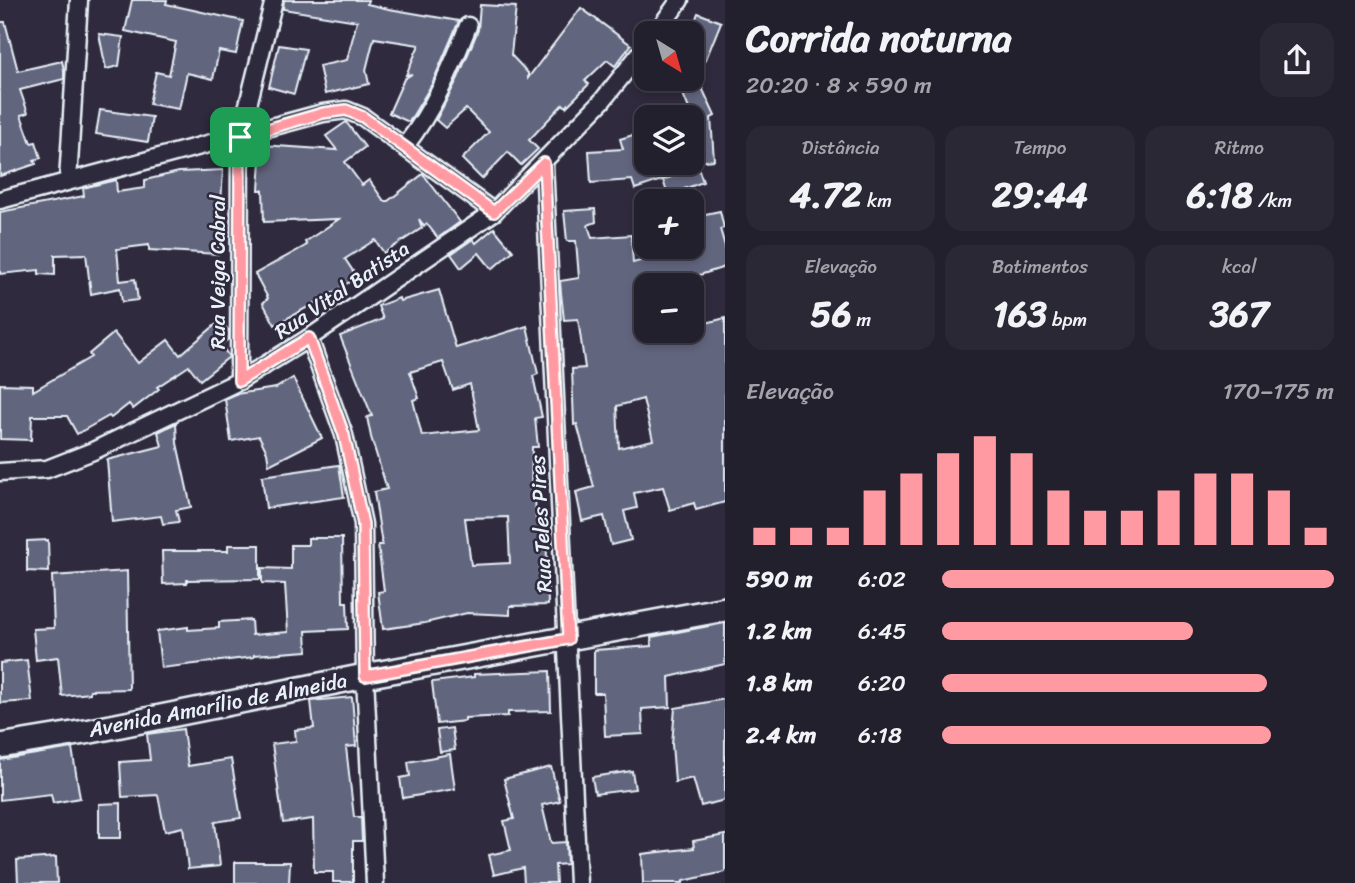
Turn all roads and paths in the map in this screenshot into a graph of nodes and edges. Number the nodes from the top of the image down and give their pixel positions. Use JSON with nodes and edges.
{"nodes":[{"id":1,"x":79,"y":0,"type":"edge"},
{"id":2,"x":274,"y":0,"type":"edge"},
{"id":3,"x":680,"y":0,"type":"edge"},
{"id":4,"x":665,"y":21,"type":"edge"},
{"id":5,"x":468,"y":26,"type":"dead end"},
{"id":6,"x":634,"y":61,"type":"edge"},
{"id":7,"x":240,"y":137,"type":"junction"},
{"id":8,"x":405,"y":146,"type":"junction"},
{"id":9,"x":544,"y":163,"type":"junction"},
{"id":10,"x":68,"y":181,"type":"junction"},
{"id":11,"x":0,"y":200,"type":"edge"},
{"id":12,"x":494,"y":212,"type":"junction"},
{"id":13,"x":309,"y":338,"type":"junction"},
{"id":14,"x":239,"y":381,"type":"junction"},
{"id":15,"x":0,"y":472,"type":"edge"},
{"id":16,"x":725,"y":609,"type":"edge"},
{"id":17,"x":568,"y":639,"type":"junction"},
{"id":18,"x":365,"y":676,"type":"junction"},
{"id":19,"x":0,"y":746,"type":"edge"},
{"id":20,"x":375,"y":883,"type":"edge"},
{"id":21,"x":578,"y":883,"type":"edge"}],
"edges":[{"from":1,"to":10,"type":"street"},
{"from":2,"to":7,"type":"street","name":"Rua Veiga Cabral"},
{"from":3,"to":4,"type":"street"},
{"from":5,"to":8,"type":"street"},
{"from":6,"to":9,"type":"street","name":"Rua Vital Batista"},
{"from":7,"to":8,"type":"street"},
{"from":7,"to":10,"type":"street"},
{"from":7,"to":14,"type":"street","name":"Rua Veiga Cabral"},
{"from":8,"to":12,"type":"street"},
{"from":9,"to":12,"type":"street","name":"Rua Vital Batista"},
{"from":9,"to":17,"type":"street","name":"Rua Teles Pires"},
{"from":10,"to":11,"type":"street"},
{"from":12,"to":13,"type":"street","name":"Rua Vital Batista"},
{"from":13,"to":14,"type":"street","name":"Rua Vital Batista"},
{"from":13,"to":18,"type":"street"},
{"from":14,"to":15,"type":"street","name":"Rua Vital Batista"},
{"from":16,"to":17,"type":"street","name":"Avenida Amarílio de Almeida"},
{"from":17,"to":18,"type":"street","name":"Avenida Amarílio de Almeida"},
{"from":17,"to":21,"type":"street","name":"Rua Teles Pires"},
{"from":18,"to":19,"type":"street","name":"Avenida Amarílio de Almeida"},
{"from":18,"to":20,"type":"street"}]}
